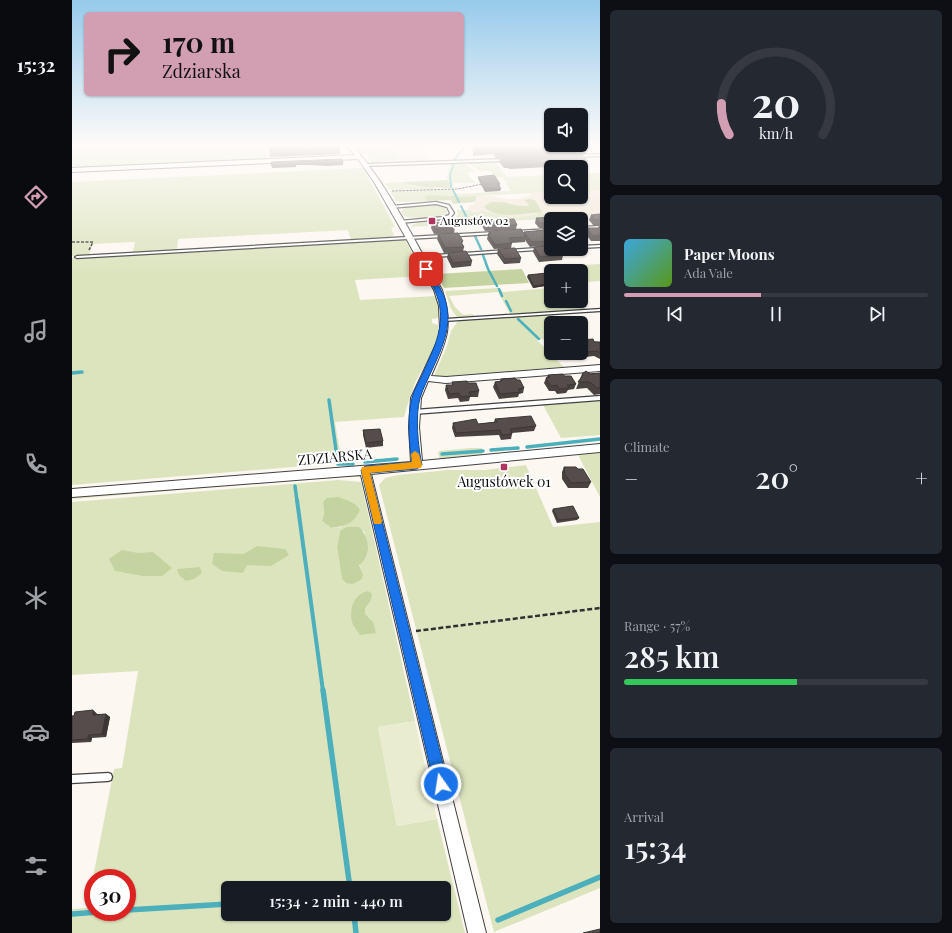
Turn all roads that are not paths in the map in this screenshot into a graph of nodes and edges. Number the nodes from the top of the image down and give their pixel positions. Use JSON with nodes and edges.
{"nodes":[{"id":1,"x":380,"y":188,"type":"edge"},
{"id":2,"x":392,"y":207,"type":"junction"},
{"id":3,"x":400,"y":222,"type":"junction"},
{"id":4,"x":600,"y":227,"type":"edge"},
{"id":5,"x":588,"y":228,"type":"edge"},
{"id":6,"x":544,"y":230,"type":"edge"},
{"id":7,"x":513,"y":232,"type":"edge"},
{"id":8,"x":498,"y":233,"type":"edge"},
{"id":9,"x":410,"y":238,"type":"junction"},
{"id":10,"x":600,"y":246,"type":"edge"},
{"id":11,"x":588,"y":247,"type":"edge"},
{"id":12,"x":544,"y":248,"type":"edge"},
{"id":13,"x":77,"y":257,"type":"dead end"},
{"id":14,"x":420,"y":257,"type":"junction"},
{"id":15,"x":600,"y":310,"type":"edge"},
{"id":16,"x":445,"y":320,"type":"junction"},
{"id":17,"x":600,"y":368,"type":"edge"},
{"id":18,"x":424,"y":378,"type":"junction"},
{"id":19,"x":600,"y":398,"type":"edge"},
{"id":20,"x":414,"y":412,"type":"junction"},
{"id":21,"x":600,"y":448,"type":"edge"},
{"id":22,"x":417,"y":465,"type":"junction"},
{"id":23,"x":365,"y":470,"type":"junction"},
{"id":24,"x":72,"y":493,"type":"edge"},
{"id":25,"x":108,"y":777,"type":"dead end"},
{"id":26,"x":72,"y":779,"type":"edge"},
{"id":27,"x":477,"y":933,"type":"edge"}],
"edges":[{"from":1,"to":2,"type":"street"},
{"from":2,"to":3,"type":"street"},
{"from":2,"to":3,"type":"lane"},
{"from":3,"to":9,"type":"street"},
{"from":4,"to":5,"type":"lane"},
{"from":6,"to":7,"type":"lane"},
{"from":8,"to":9,"type":"lane"},
{"from":9,"to":13,"type":"lane"},
{"from":9,"to":14,"type":"street"},
{"from":10,"to":11,"type":"lane"},
{"from":12,"to":14,"type":"lane"},
{"from":14,"to":16,"type":"street"},
{"from":15,"to":16,"type":"lane"},
{"from":16,"to":18,"type":"street"},
{"from":17,"to":18,"type":"street"},
{"from":18,"to":20,"type":"street"},
{"from":19,"to":20,"type":"lane"},
{"from":20,"to":22,"type":"street"},
{"from":21,"to":22,"type":"street","name":"ZDZIARSKA"},
{"from":22,"to":23,"type":"street","name":"ZDZIARSKA"},
{"from":23,"to":24,"type":"street","name":"ZDZIARSKA"},
{"from":23,"to":27,"type":"street"},
{"from":25,"to":26,"type":"lane"}]}
